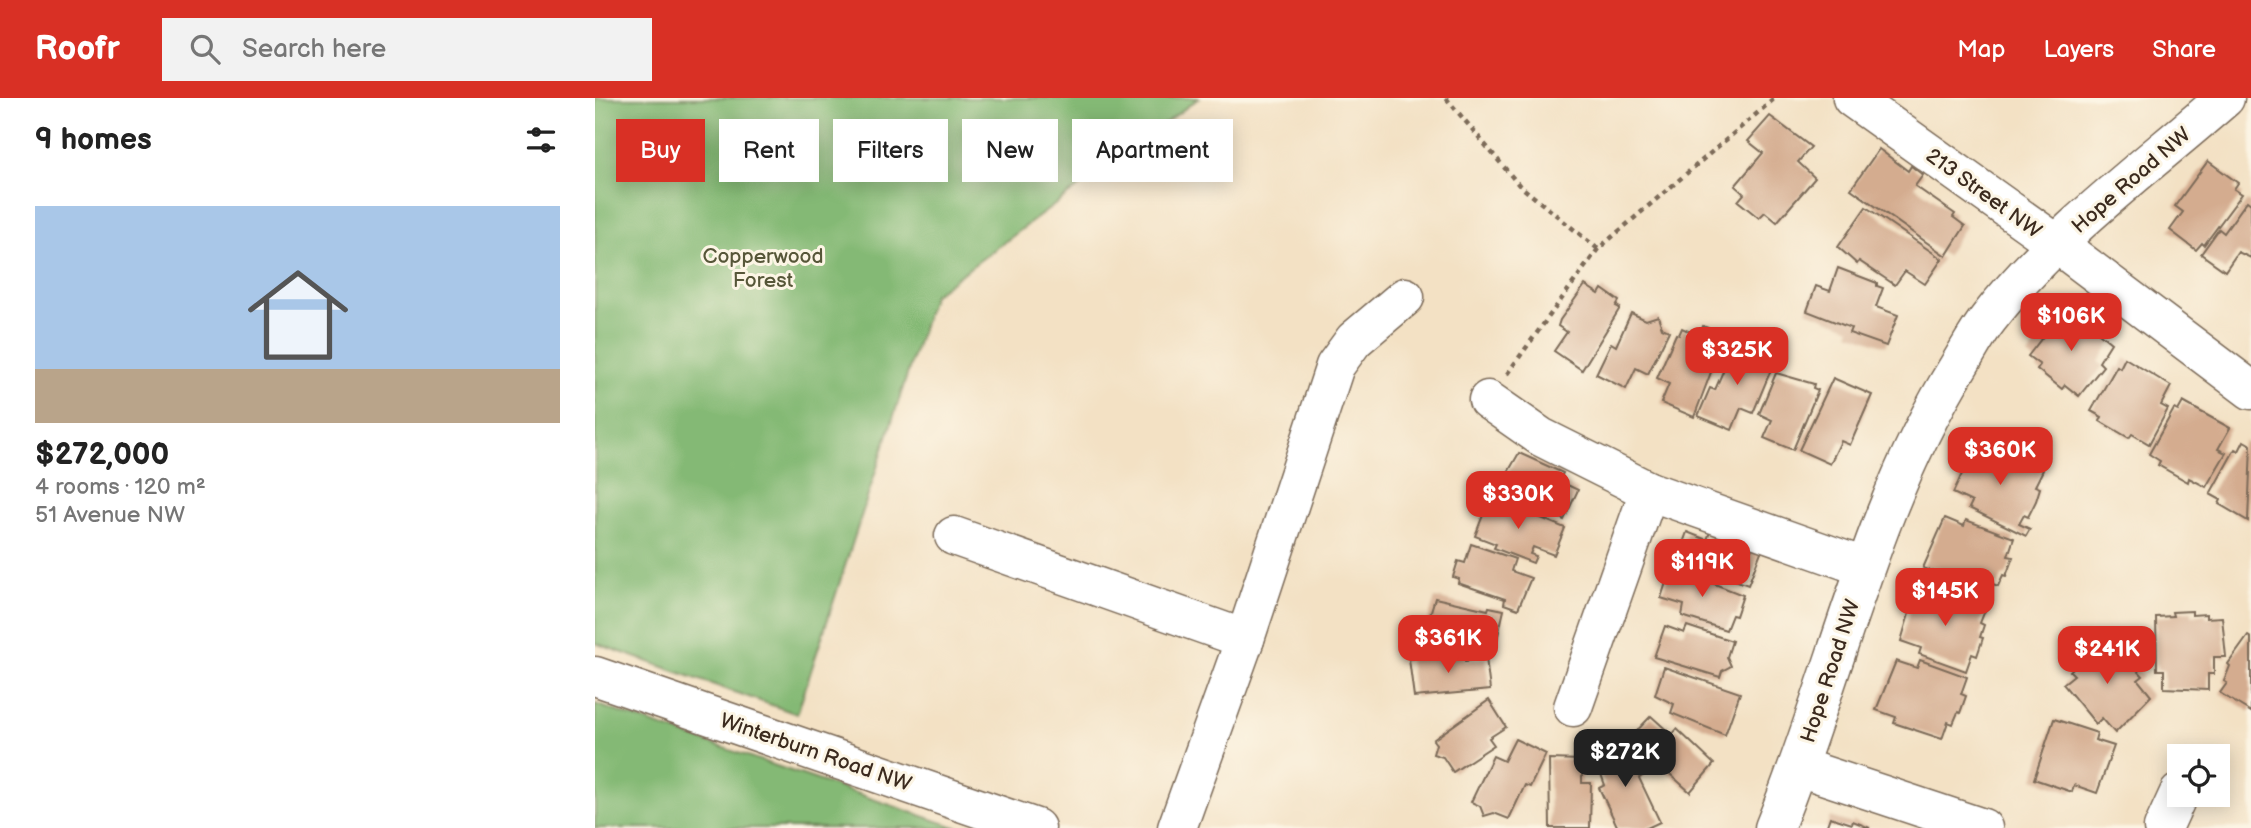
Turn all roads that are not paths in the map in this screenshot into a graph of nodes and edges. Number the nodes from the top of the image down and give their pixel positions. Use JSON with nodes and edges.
{"nodes":[{"id":1,"x":1852,"y":98,"type":"edge"},
{"id":2,"x":2225,"y":98,"type":"edge"},
{"id":3,"x":2057,"y":244,"type":"junction"},
{"id":4,"x":1405,"y":296,"type":"dead end"},
{"id":5,"x":2251,"y":390,"type":"edge"},
{"id":6,"x":1488,"y":400,"type":"road end"},
{"id":7,"x":1649,"y":491,"type":"junction"},
{"id":8,"x":954,"y":536,"type":"dead end"},
{"id":9,"x":1864,"y":567,"type":"junction"},
{"id":10,"x":1245,"y":639,"type":"junction"},
{"id":11,"x":595,"y":676,"type":"edge"},
{"id":12,"x":1573,"y":707,"type":"dead end"},
{"id":13,"x":1799,"y":767,"type":"junction"},
{"id":14,"x":2173,"y":807,"type":"edge"},
{"id":15,"x":1036,"y":828,"type":"edge"},
{"id":16,"x":1177,"y":828,"type":"edge"},
{"id":17,"x":1774,"y":828,"type":"edge"},
{"id":18,"x":1983,"y":828,"type":"edge"},
{"id":19,"x":2163,"y":828,"type":"edge"}],
"edges":[{"from":1,"to":3,"type":"street","name":"213 Street NW"},
{"from":2,"to":3,"type":"street","name":"Hope Road NW"},
{"from":3,"to":5,"type":"street","name":"213 Street NW"},
{"from":3,"to":9,"type":"street","name":"Hope Road NW"},
{"from":4,"to":10,"type":"street"},
{"from":6,"to":7,"type":"street"},
{"from":7,"to":9,"type":"street"},
{"from":7,"to":12,"type":"street"},
{"from":8,"to":10,"type":"street"},
{"from":9,"to":13,"type":"street","name":"Hope Road NW"},
{"from":10,"to":16,"type":"street"},
{"from":11,"to":15,"type":"street","name":"Winterburn Road NW"},
{"from":13,"to":17,"type":"street","name":"Hope Road NW"},
{"from":13,"to":18,"type":"street"},
{"from":14,"to":19,"type":"street"}]}
